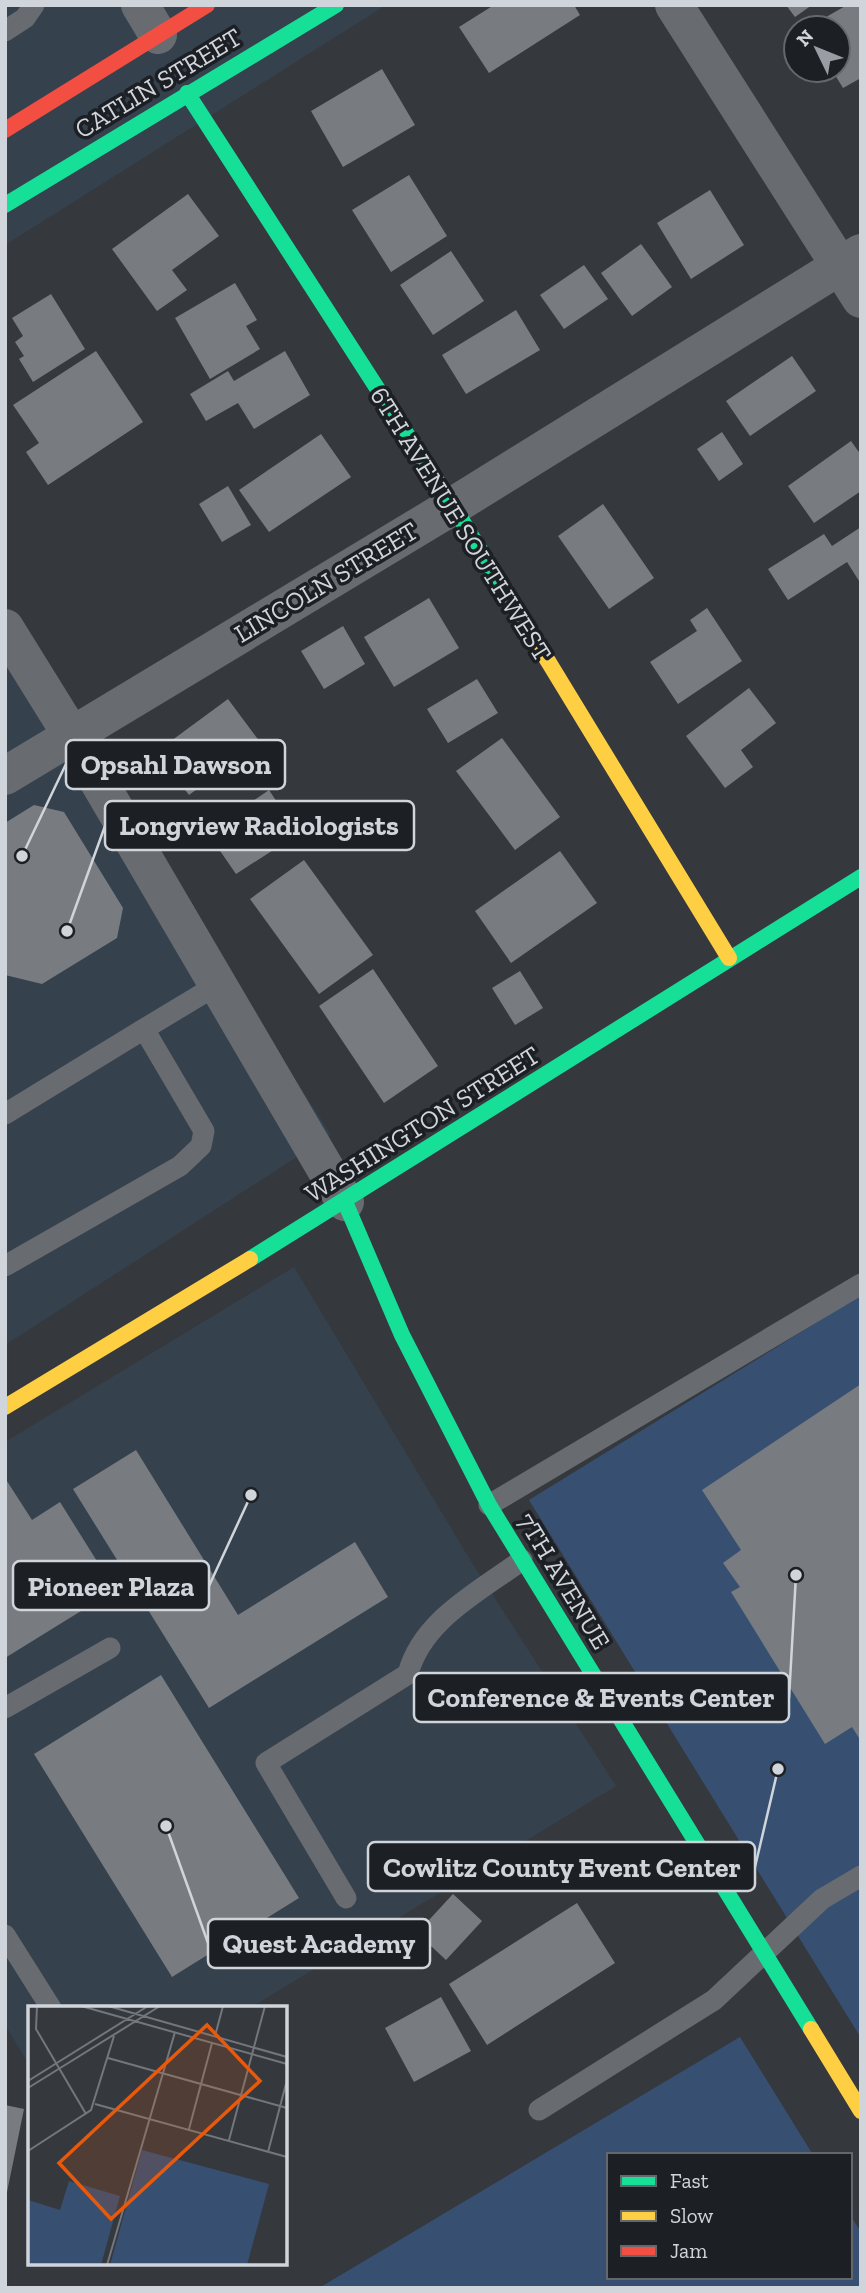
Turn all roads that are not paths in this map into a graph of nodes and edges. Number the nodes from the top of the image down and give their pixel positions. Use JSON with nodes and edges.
{"nodes":[{"id":1,"x":34,"y":5,"type":"edge"},
{"id":2,"x":207,"y":5,"type":"edge"},
{"id":3,"x":336,"y":5,"type":"edge"},
{"id":4,"x":674,"y":5,"type":"edge"},
{"id":5,"x":149,"y":20,"type":"edge"},
{"id":6,"x":5,"y":31,"type":"edge"},
{"id":7,"x":187,"y":93,"type":"junction"},
{"id":8,"x":5,"y":130,"type":"edge"},
{"id":9,"x":5,"y":205,"type":"edge"},
{"id":10,"x":850,"y":259,"type":"edge"},
{"id":11,"x":861,"y":299,"type":"edge"},
{"id":12,"x":453,"y":506,"type":"junction"},
{"id":13,"x":9,"y":642,"type":"edge"},
{"id":14,"x":72,"y":736,"type":"junction"},
{"id":15,"x":5,"y":776,"type":"edge"},
{"id":16,"x":861,"y":877,"type":"edge"},
{"id":17,"x":729,"y":958,"type":"junction"},
{"id":18,"x":217,"y":985,"type":"junction"},
{"id":19,"x":144,"y":1030,"type":"junction"},
{"id":20,"x":5,"y":1114,"type":"edge"},
{"id":21,"x":345,"y":1202,"type":"junction"},
{"id":22,"x":5,"y":1266,"type":"edge"},
{"id":23,"x":861,"y":1284,"type":"edge"},
{"id":24,"x":5,"y":1408,"type":"edge"},
{"id":25,"x":489,"y":1505,"type":"junction"},
{"id":26,"x":522,"y":1560,"type":"junction"},
{"id":27,"x":110,"y":1648,"type":"dead end"},
{"id":28,"x":5,"y":1708,"type":"edge"},
{"id":29,"x":861,"y":1875,"type":"edge"},
{"id":30,"x":346,"y":1898,"type":"dead end"},
{"id":31,"x":5,"y":1935,"type":"edge"},
{"id":32,"x":764,"y":1953,"type":"junction"},
{"id":33,"x":50,"y":2006,"type":"edge"},
{"id":34,"x":539,"y":2110,"type":"dead end"},
{"id":35,"x":861,"y":2111,"type":"edge"}],
"edges":[{"from":1,"to":6,"type":"lane"},
{"from":2,"to":5,"type":"street","name":"CATLIN STREET"},
{"from":3,"to":7,"type":"street","name":"CATLIN STREET"},
{"from":4,"to":10,"type":"street"},
{"from":5,"to":8,"type":"street","name":"CATLIN STREET"},
{"from":7,"to":9,"type":"street","name":"CATLIN STREET"},
{"from":7,"to":12,"type":"street","name":"6TH AVENUE SOUTHWEST"},
{"from":10,"to":11,"type":"street"},
{"from":10,"to":12,"type":"street","name":"LINCOLN STREET"},
{"from":12,"to":14,"type":"street","name":"LINCOLN STREET"},
{"from":12,"to":17,"type":"street","name":"6TH AVENUE SOUTHWEST"},
{"from":13,"to":14,"type":"street"},
{"from":14,"to":15,"type":"street","name":"LINCOLN STREET"},
{"from":14,"to":18,"type":"street"},
{"from":16,"to":17,"type":"street","name":"WASHINGTON STREET"},
{"from":17,"to":21,"type":"street","name":"WASHINGTON STREET"},
{"from":18,"to":19,"type":"lane"},
{"from":18,"to":21,"type":"street"},
{"from":19,"to":20,"type":"lane"},
{"from":19,"to":22,"type":"lane"},
{"from":21,"to":24,"type":"street","name":"WASHINGTON STREET"},
{"from":21,"to":25,"type":"street","name":"7TH AVENUE"},
{"from":23,"to":25,"type":"lane"},
{"from":25,"to":26,"type":"street","name":"7TH AVENUE"},
{"from":26,"to":30,"type":"lane"},
{"from":26,"to":32,"type":"street","name":"7TH AVENUE"},
{"from":27,"to":28,"type":"lane"},
{"from":29,"to":32,"type":"lane"},
{"from":31,"to":33,"type":"lane"},
{"from":32,"to":34,"type":"lane"},
{"from":32,"to":35,"type":"street","name":"7TH AVENUE"}]}
